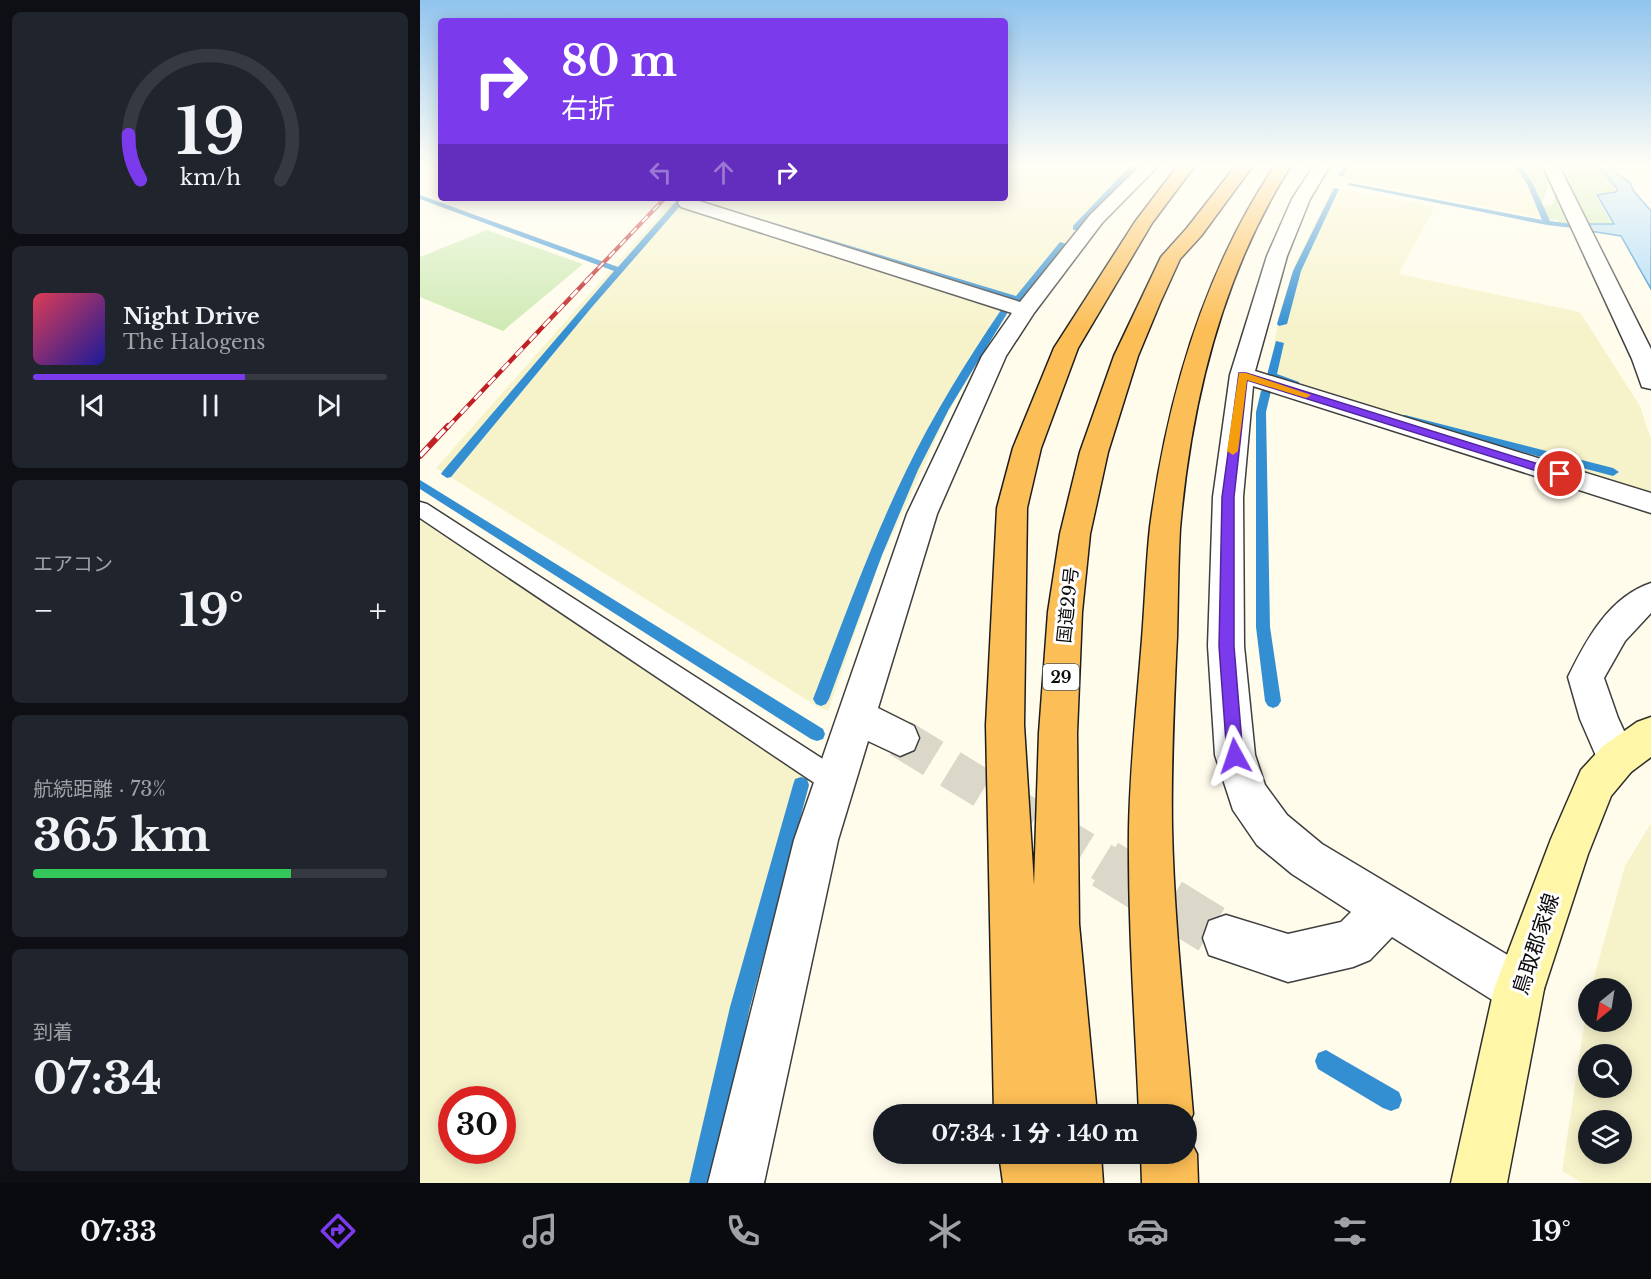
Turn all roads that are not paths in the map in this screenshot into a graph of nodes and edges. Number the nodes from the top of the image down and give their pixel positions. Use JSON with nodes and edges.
{"nodes":[{"id":1,"x":738,"y":219,"type":"edge"},
{"id":2,"x":1096,"y":219,"type":"edge"},
{"id":3,"x":1146,"y":219,"type":"edge"},
{"id":4,"x":1183,"y":219,"type":"edge"},
{"id":5,"x":1204,"y":219,"type":"edge"},
{"id":6,"x":1251,"y":219,"type":"edge"},
{"id":7,"x":1293,"y":219,"type":"edge"},
{"id":8,"x":1577,"y":219,"type":"edge"},
{"id":9,"x":1171,"y":257,"type":"junction"},
{"id":10,"x":1025,"y":310,"type":"junction"},
{"id":11,"x":1242,"y":375,"type":"junction"},
{"id":12,"x":1651,"y":382,"type":"edge"},
{"id":13,"x":1651,"y":503,"type":"edge"},
{"id":14,"x":420,"y":509,"type":"edge"},
{"id":15,"x":1651,"y":596,"type":"edge"},
{"id":16,"x":856,"y":716,"type":"junction"},
{"id":17,"x":900,"y":738,"type":"tunnel mouth"},
{"id":18,"x":1634,"y":746,"type":"edge"},
{"id":19,"x":834,"y":781,"type":"junction"},
{"id":20,"x":1388,"y":909,"type":"junction"},
{"id":21,"x":1226,"y":938,"type":"tunnel mouth"},
{"id":22,"x":1519,"y":988,"type":"junction"},
{"id":23,"x":1021,"y":1104,"type":"edge"},
{"id":24,"x":1069,"y":1104,"type":"edge"},
{"id":25,"x":1165,"y":1104,"type":"edge"},
{"id":26,"x":1028,"y":1164,"type":"edge"},
{"id":27,"x":1074,"y":1164,"type":"edge"},
{"id":28,"x":1169,"y":1164,"type":"edge"},
{"id":29,"x":736,"y":1183,"type":"edge"},
{"id":30,"x":1031,"y":1183,"type":"edge"},
{"id":31,"x":1075,"y":1183,"type":"edge"},
{"id":32,"x":1170,"y":1183,"type":"edge"},
{"id":33,"x":1479,"y":1183,"type":"edge"}],
"edges":[{"from":1,"to":10,"type":"street"},
{"from":2,"to":10,"type":"street"},
{"from":3,"to":23,"type":"highway"},
{"from":4,"to":9,"type":"highway","name":"国道29号","number":"29"},
{"from":5,"to":9,"type":"highway","name":"国道29号","number":"29"},
{"from":6,"to":25,"type":"highway"},
{"from":7,"to":11,"type":"street"},
{"from":8,"to":12,"type":"street"},
{"from":9,"to":24,"type":"highway","name":"国道29号","number":"29"},
{"from":10,"to":16,"type":"street"},
{"from":11,"to":13,"type":"street"},
{"from":11,"to":20,"type":"street"},
{"from":14,"to":19,"type":"lane"},
{"from":15,"to":18,"type":"street"},
{"from":16,"to":17,"type":"street"},
{"from":16,"to":19,"type":"street"},
{"from":18,"to":22,"type":"main road","name":"鳥取郡家線"},
{"from":19,"to":29,"type":"street"},
{"from":20,"to":21,"type":"street"},
{"from":20,"to":22,"type":"street"},
{"from":22,"to":33,"type":"main road","name":"鳥取郡家線"},
{"from":26,"to":30,"type":"highway"},
{"from":27,"to":31,"type":"highway"},
{"from":28,"to":32,"type":"highway"}]}
